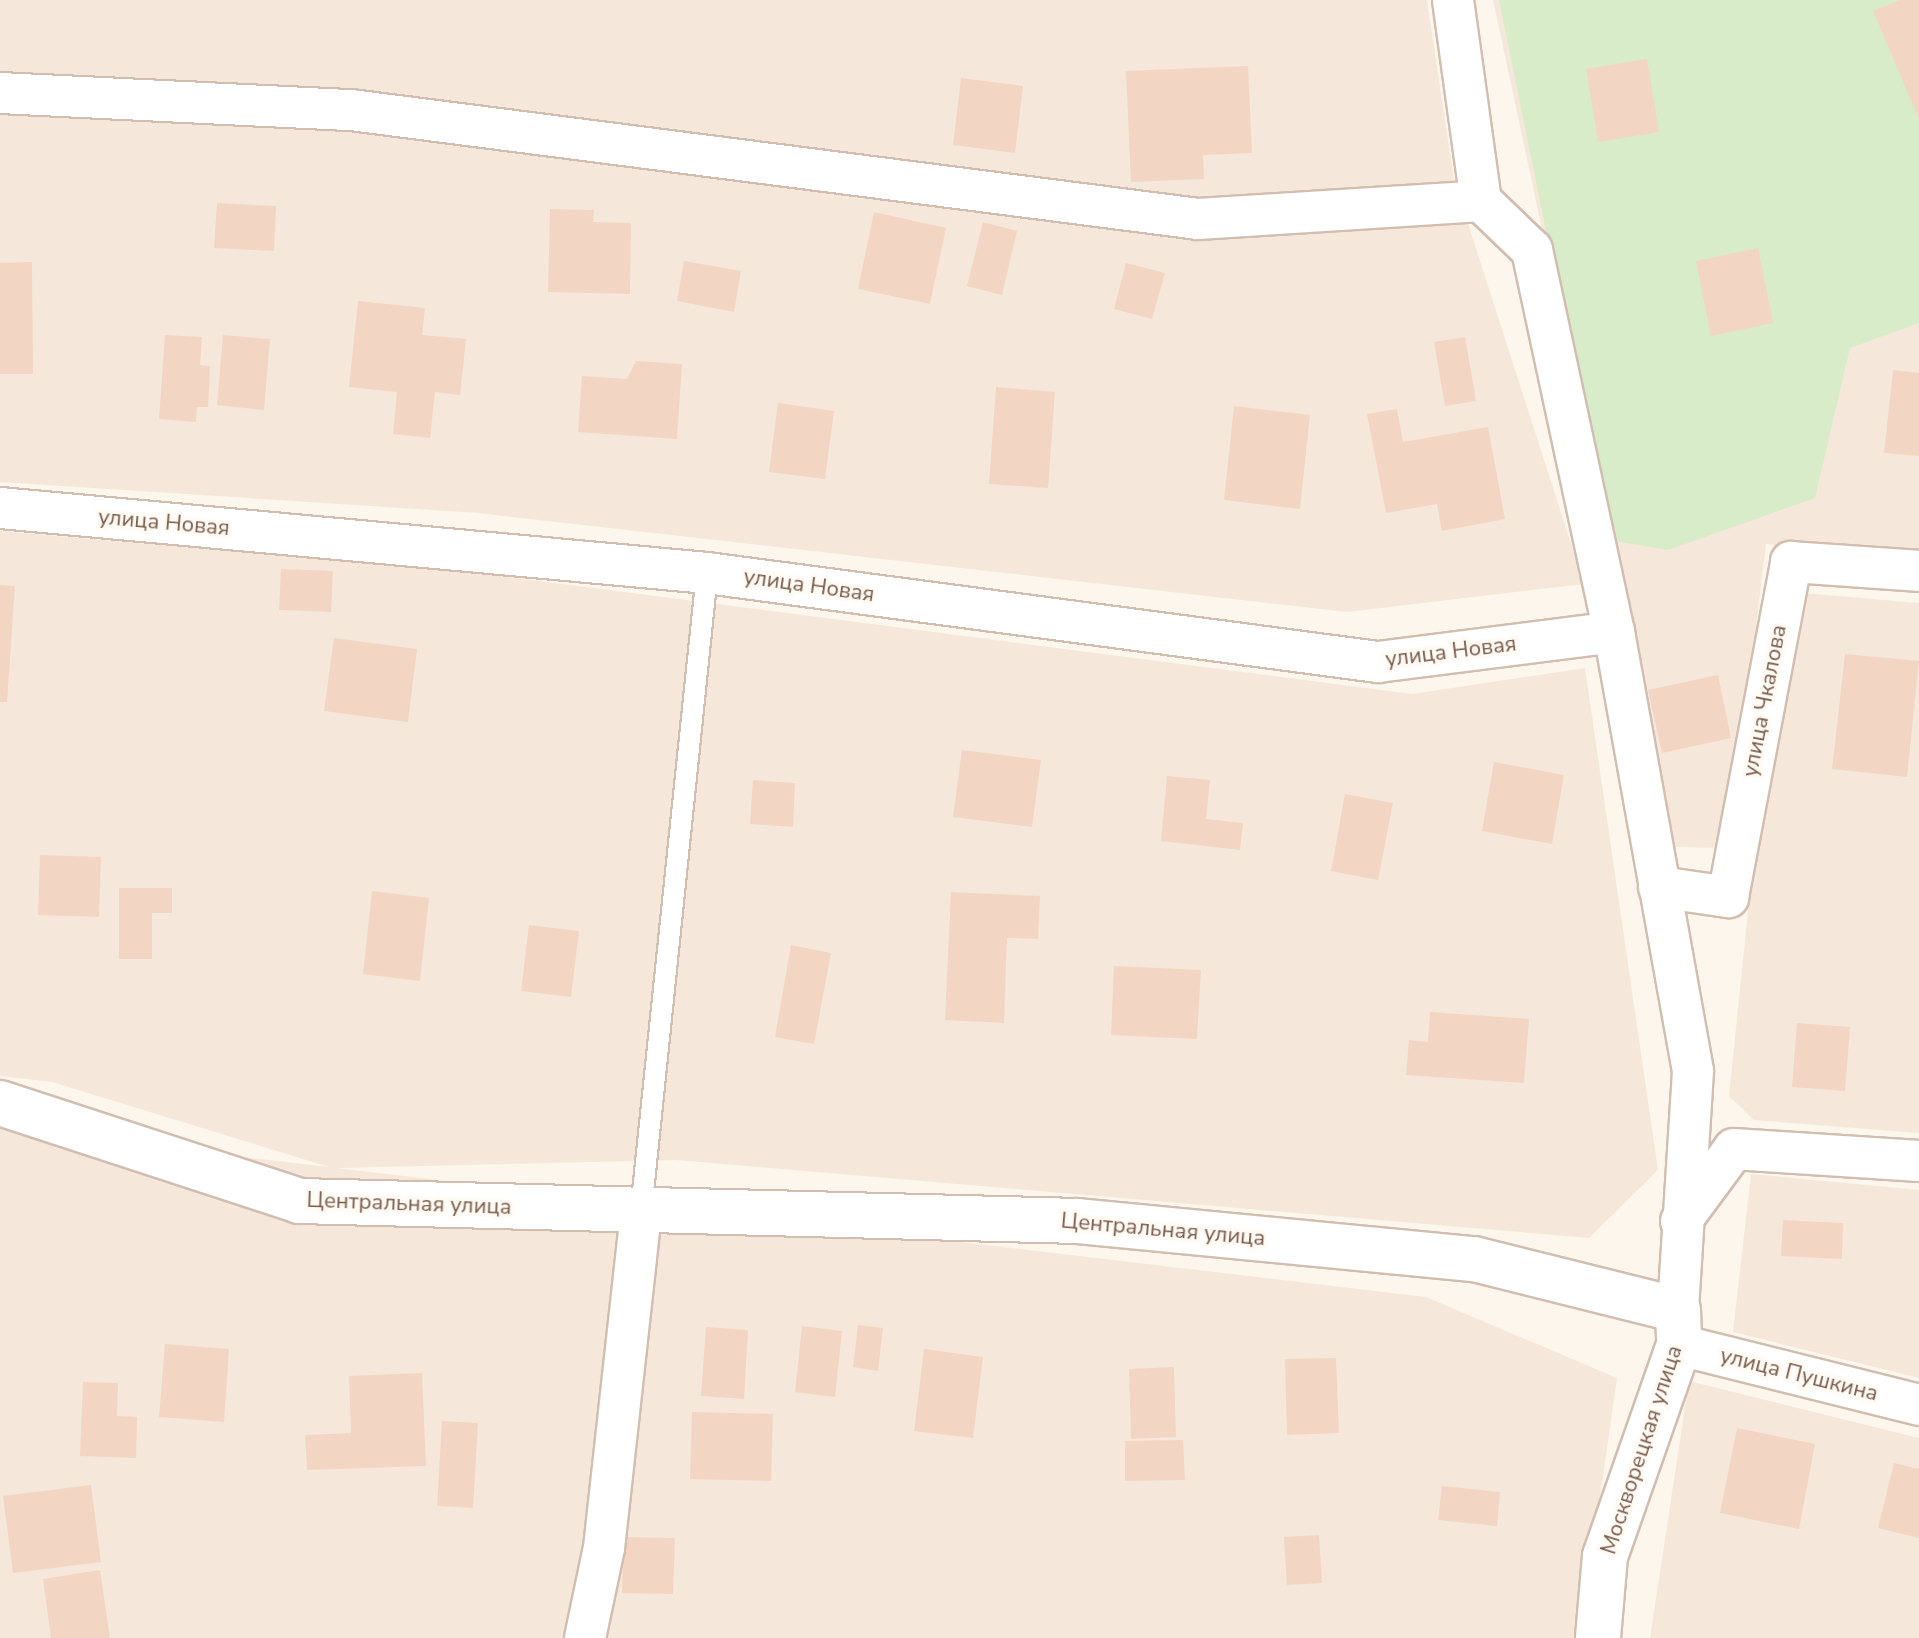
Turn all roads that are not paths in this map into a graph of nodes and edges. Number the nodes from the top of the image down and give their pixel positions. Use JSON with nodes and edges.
{"nodes":[{"id":1,"x":1453,"y":0,"type":"edge"},
{"id":2,"x":0,"y":93,"type":"edge"},
{"id":3,"x":1481,"y":201,"type":"junction"},
{"id":4,"x":0,"y":508,"type":"edge"},
{"id":5,"x":1919,"y":571,"type":"edge"},
{"id":6,"x":707,"y":573,"type":"junction"},
{"id":7,"x":1614,"y":632,"type":"junction"},
{"id":8,"x":1659,"y":887,"type":"junction"},
{"id":9,"x":0,"y":1103,"type":"edge"},
{"id":10,"x":1919,"y":1161,"type":"edge"},
{"id":11,"x":641,"y":1211,"type":"junction"},
{"id":12,"x":1681,"y":1221,"type":"junction"},
{"id":13,"x":1679,"y":1327,"type":"junction"},
{"id":14,"x":1919,"y":1405,"type":"edge"},
{"id":15,"x":585,"y":1638,"type":"edge"},
{"id":16,"x":1598,"y":1638,"type":"edge"}],
"edges":[{"from":1,"to":3,"type":"street"},
{"from":2,"to":3,"type":"street"},
{"from":3,"to":7,"type":"street"},
{"from":4,"to":6,"type":"street","name":"улица Новая"},
{"from":5,"to":8,"type":"street","name":"улица Чкалова"},
{"from":6,"to":7,"type":"street","name":"улица Новая"},
{"from":6,"to":11,"type":"lane"},
{"from":7,"to":8,"type":"street"},
{"from":8,"to":12,"type":"street"},
{"from":9,"to":11,"type":"street","name":"Центральная улица"},
{"from":10,"to":12,"type":"street"},
{"from":11,"to":13,"type":"street","name":"Центральная улица"},
{"from":11,"to":15,"type":"street"},
{"from":12,"to":13,"type":"street"},
{"from":13,"to":14,"type":"street","name":"улица Пушкина"},
{"from":13,"to":16,"type":"street","name":"Москворецкая улица"}]}
